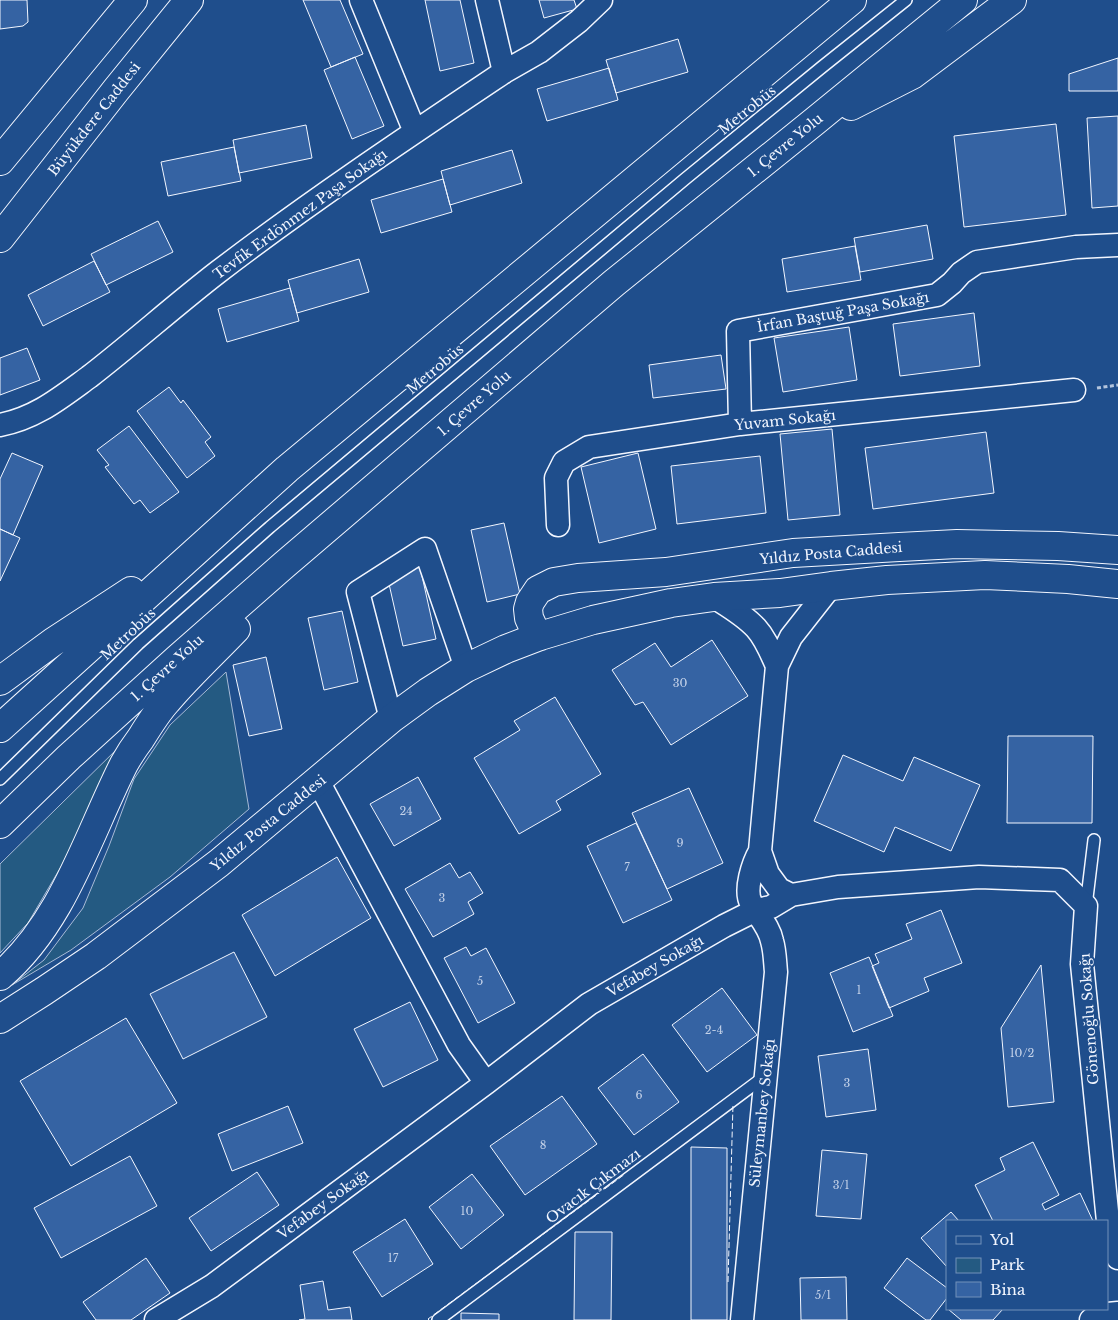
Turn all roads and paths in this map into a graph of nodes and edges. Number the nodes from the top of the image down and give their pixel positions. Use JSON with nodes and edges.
{"nodes":[{"id":1,"x":133,"y":0,"type":"edge"},
{"id":2,"x":189,"y":0,"type":"edge"},
{"id":3,"x":361,"y":0,"type":"edge"},
{"id":4,"x":487,"y":0,"type":"edge"},
{"id":5,"x":601,"y":0,"type":"edge"},
{"id":6,"x":852,"y":0,"type":"edge"},
{"id":7,"x":906,"y":0,"type":"edge"},
{"id":8,"x":963,"y":0,"type":"edge"},
{"id":9,"x":1012,"y":0,"type":"edge"},
{"id":10,"x":504,"y":72,"type":"junction"},
{"id":11,"x":815,"y":121,"type":"junction"},
{"id":12,"x":415,"y":132,"type":"junction"},
{"id":13,"x":0,"y":161,"type":"edge"},
{"id":14,"x":0,"y":238,"type":"edge"},
{"id":15,"x":1118,"y":245,"type":"edge"},
{"id":16,"x":1074,"y":390,"type":"dead end"},
{"id":17,"x":740,"y":424,"type":"junction"},
{"id":18,"x":1,"y":428,"type":"edge"},
{"id":19,"x":365,"y":497,"type":"junction"},
{"id":20,"x":558,"y":525,"type":"dead end"},
{"id":21,"x":204,"y":544,"type":"junction"},
{"id":22,"x":1118,"y":550,"type":"edge"},
{"id":23,"x":1118,"y":584,"type":"edge"},
{"id":24,"x":831,"y":586,"type":"junction"},
{"id":25,"x":714,"y":597,"type":"junction"},
{"id":26,"x":540,"y":636,"type":"junction"},
{"id":27,"x":777,"y":666,"type":"junction"},
{"id":28,"x":466,"y":668,"type":"junction"},
{"id":29,"x":0,"y":681,"type":"edge"},
{"id":30,"x":391,"y":719,"type":"junction"},
{"id":31,"x":0,"y":728,"type":"edge"},
{"id":32,"x":0,"y":779,"type":"edge"},
{"id":33,"x":318,"y":782,"type":"junction"},
{"id":34,"x":0,"y":824,"type":"edge"},
{"id":35,"x":1094,"y":840,"type":"dead end"},
{"id":36,"x":760,"y":851,"type":"junction"},
{"id":37,"x":790,"y":895,"type":"junction"},
{"id":38,"x":1086,"y":906,"type":"junction"},
{"id":39,"x":756,"y":910,"type":"junction"},
{"id":40,"x":0,"y":976,"type":"edge"},
{"id":41,"x":0,"y":1019,"type":"edge"},
{"id":42,"x":766,"y":1076,"type":"junction"},
{"id":43,"x":486,"y":1083,"type":"junction"},
{"id":44,"x":1108,"y":1220,"type":"edge"},
{"id":45,"x":1108,"y":1221,"type":"edge"},
{"id":46,"x":1118,"y":1258,"type":"edge"},
{"id":47,"x":1118,"y":1313,"type":"edge"},
{"id":48,"x":156,"y":1320,"type":"edge"},
{"id":49,"x":438,"y":1320,"type":"edge"},
{"id":50,"x":742,"y":1320,"type":"edge"},
{"id":51,"x":1091,"y":1320,"type":"edge"}],
"edges":[{"from":1,"to":13,"type":"main road"},
{"from":2,"to":14,"type":"main road","name":"Büyükdere Caddesi"},
{"from":3,"to":12,"type":"street"},
{"from":4,"to":10,"type":"street"},
{"from":5,"to":10,"type":"street","name":"Tevfik Erdönmez Paşa Sokağı"},
{"from":6,"to":21,"type":"main road"},
{"from":7,"to":32,"type":"lane","name":"Metrobüs"},
{"from":8,"to":11,"type":"main road","name":"1. Çevre Yolu"},
{"from":9,"to":11,"type":"main road"},
{"from":10,"to":12,"type":"street","name":"Tevfik Erdönmez Paşa Sokağı"},
{"from":11,"to":19,"type":"main road","name":"1. Çevre Yolu"},
{"from":12,"to":18,"type":"street","name":"Tevfik Erdönmez Paşa Sokağı"},
{"from":15,"to":17,"type":"street","name":"İrfan Baştuğ Paşa Sokağı"},
{"from":16,"to":17,"type":"street","name":"Yuvam Sokağı"},
{"from":17,"to":20,"type":"street","name":"Yuvam Sokağı"},
{"from":19,"to":34,"type":"main road","name":"1. Çevre Yolu"},
{"from":19,"to":40,"type":"main road"},
{"from":21,"to":29,"type":"main road"},
{"from":21,"to":31,"type":"main road"},
{"from":22,"to":26,"type":"main road","name":"Yıldız Posta Caddesi"},
{"from":23,"to":24,"type":"main road","name":"Yıldız Posta Caddesi"},
{"from":24,"to":25,"type":"main road","name":"Yıldız Posta Caddesi"},
{"from":24,"to":27,"type":"street","name":"Süleymanbey Sokağı"},
{"from":25,"to":26,"type":"main road","name":"Yıldız Posta Caddesi"},
{"from":25,"to":27,"type":"street"},
{"from":26,"to":28,"type":"main road","name":"Yıldız Posta Caddesi"},
{"from":27,"to":36,"type":"street","name":"Süleymanbey Sokağı"},
{"from":28,"to":30,"type":"main road","name":"Yıldız Posta Caddesi"},
{"from":28,"to":30,"type":"street"},
{"from":30,"to":33,"type":"main road","name":"Yıldız Posta Caddesi"},
{"from":33,"to":41,"type":"main road","name":"Yıldız Posta Caddesi"},
{"from":33,"to":43,"type":"street"},
{"from":35,"to":38,"type":"lane"},
{"from":36,"to":37,"type":"street","name":"Süleymanbey Sokağı"},
{"from":36,"to":39,"type":"street","name":"Süleymanbey Sokağı"},
{"from":37,"to":38,"type":"street"},
{"from":37,"to":39,"type":"street"},
{"from":38,"to":44,"type":"street","name":"Gönenoğlu Sokağı"},
{"from":39,"to":42,"type":"street","name":"Süleymanbey Sokağı"},
{"from":39,"to":43,"type":"street","name":"Vefabey Sokağı"},
{"from":42,"to":49,"type":"lane","name":"Ovacık Çıkmazı"},
{"from":42,"to":50,"type":"street","name":"Süleymanbey Sokağı"},
{"from":43,"to":48,"type":"street","name":"Vefabey Sokağı"},
{"from":45,"to":46,"type":"street","name":"Gönenoğlu Sokağı"},
{"from":47,"to":51,"type":"street"}]}
